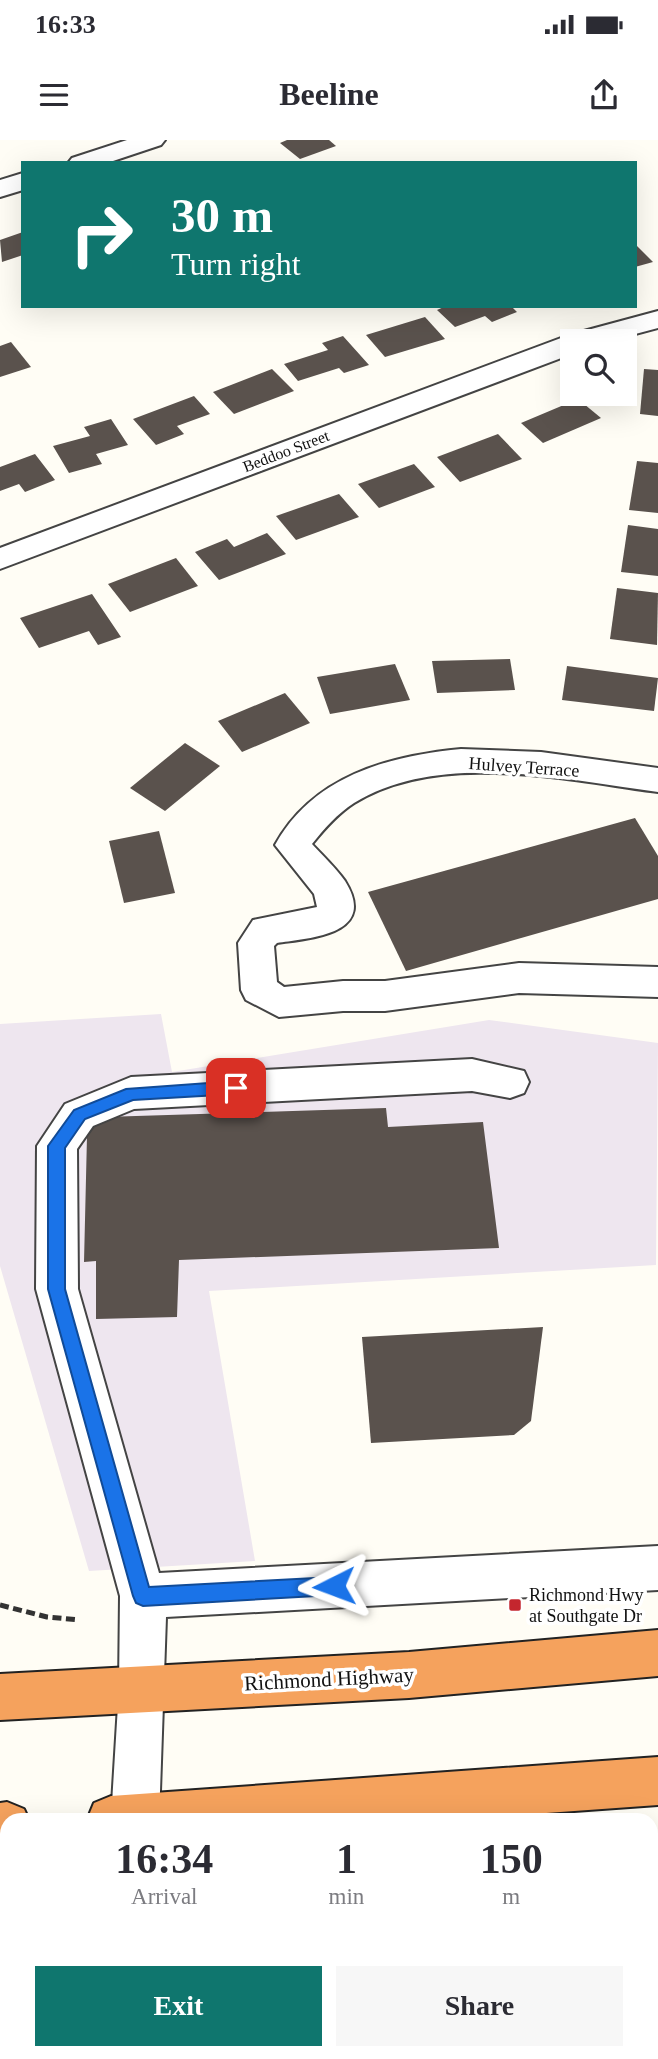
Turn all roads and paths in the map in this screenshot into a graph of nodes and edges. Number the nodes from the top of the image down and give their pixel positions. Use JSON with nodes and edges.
{"nodes":[{"id":1,"x":152,"y":140,"type":"edge"},
{"id":2,"x":87,"y":161,"type":"edge"},
{"id":3,"x":21,"y":182,"type":"edge"},
{"id":4,"x":0,"y":189,"type":"edge"},
{"id":5,"x":658,"y":319,"type":"edge"},
{"id":6,"x":622,"y":329,"type":"edge"},
{"id":7,"x":560,"y":349,"type":"edge"},
{"id":8,"x":0,"y":559,"type":"edge"},
{"id":9,"x":658,"y":780,"type":"edge"},
{"id":10,"x":658,"y":982,"type":"edge"},
{"id":11,"x":510,"y":1082,"type":"dead end"},
{"id":12,"x":658,"y":1568,"type":"edge"},
{"id":13,"x":143,"y":1596,"type":"junction"},
{"id":14,"x":0,"y":1605,"type":"edge"},
{"id":15,"x":79,"y":1620,"type":"dead end"},
{"id":16,"x":658,"y":1653,"type":"edge"},
{"id":17,"x":142,"y":1689,"type":"junction"},
{"id":18,"x":0,"y":1697,"type":"edge"},
{"id":19,"x":658,"y":1781,"type":"edge"},
{"id":20,"x":128,"y":1813,"type":"edge"},
{"id":21,"x":222,"y":1813,"type":"edge"}],
"edges":[{"from":1,"to":2,"type":"street"},
{"from":3,"to":4,"type":"street"},
{"from":5,"to":6,"type":"street"},
{"from":7,"to":8,"type":"street","name":"Beddoo Street"},
{"from":9,"to":10,"type":"street","name":"Hulvey Terrace"},
{"from":11,"to":13,"type":"street"},
{"from":12,"to":13,"type":"street"},
{"from":13,"to":17,"type":"street"},
{"from":14,"to":15,"type":"path"},
{"from":16,"to":17,"type":"highway","name":"Richmond Highway"},
{"from":17,"to":18,"type":"highway","name":"Richmond Highway"},
{"from":17,"to":20,"type":"street"},
{"from":19,"to":21,"type":"highway"}]}
